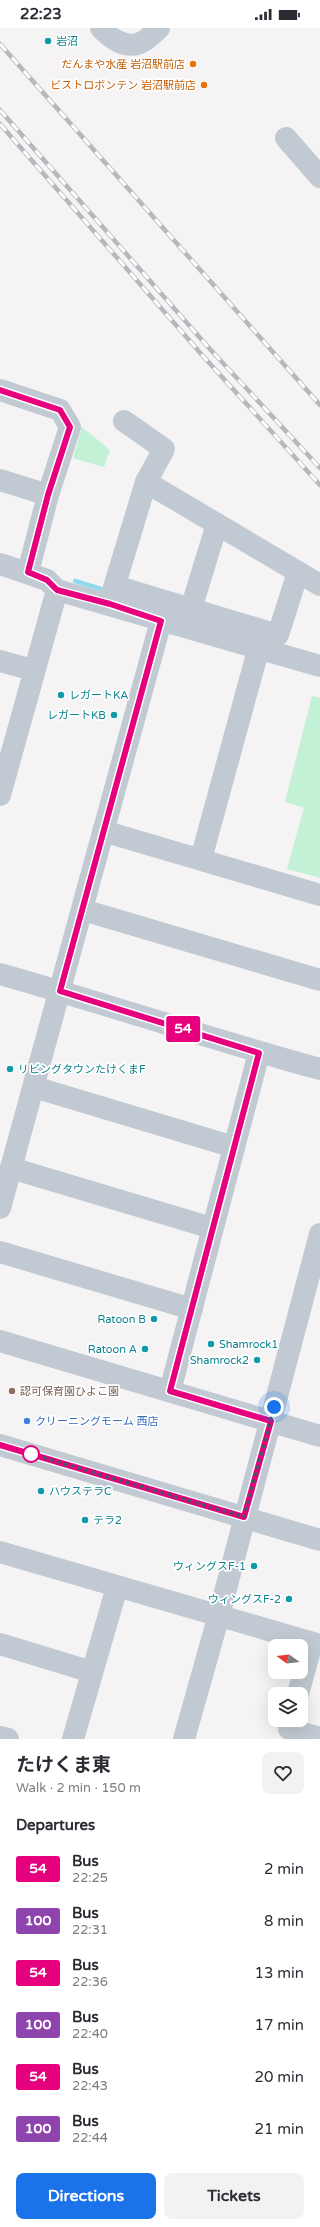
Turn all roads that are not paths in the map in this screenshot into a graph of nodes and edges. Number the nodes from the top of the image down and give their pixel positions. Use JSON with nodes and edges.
{"nodes":[{"id":1,"x":101,"y":28,"type":"edge"},
{"id":2,"x":159,"y":28,"type":"edge"},
{"id":3,"x":286,"y":138,"type":"dead end"},
{"id":4,"x":320,"y":177,"type":"edge"},
{"id":5,"x":0,"y":390,"type":"edge"},
{"id":6,"x":124,"y":421,"type":"dead end"},
{"id":7,"x":0,"y":480,"type":"edge"},
{"id":8,"x":146,"y":482,"type":"junction"},
{"id":9,"x":48,"y":495,"type":"junction"},
{"id":10,"x":217,"y":524,"type":"junction"},
{"id":11,"x":0,"y":564,"type":"edge"},
{"id":12,"x":28,"y":572,"type":"junction"},
{"id":13,"x":298,"y":572,"type":"junction"},
{"id":14,"x":320,"y":585,"type":"edge"},
{"id":15,"x":57,"y":590,"type":"junction"},
{"id":16,"x":112,"y":595,"type":"junction"},
{"id":17,"x":191,"y":609,"type":"junction"},
{"id":18,"x":161,"y":621,"type":"junction"},
{"id":19,"x":259,"y":647,"type":"junction"},
{"id":20,"x":0,"y":661,"type":"edge"},
{"id":21,"x":320,"y":666,"type":"edge"},
{"id":22,"x":33,"y":670,"type":"junction"},
{"id":23,"x":4,"y":766,"type":"edge"},
{"id":24,"x":0,"y":795,"type":"edge"},
{"id":25,"x":103,"y":831,"type":"junction"},
{"id":26,"x":200,"y":859,"type":"junction"},
{"id":27,"x":320,"y":895,"type":"edge"},
{"id":28,"x":83,"y":910,"type":"junction"},
{"id":29,"x":0,"y":974,"type":"edge"},
{"id":30,"x":320,"y":980,"type":"edge"},
{"id":31,"x":60,"y":991,"type":"junction"},
{"id":32,"x":259,"y":1053,"type":"junction"},
{"id":33,"x":320,"y":1069,"type":"edge"},
{"id":34,"x":34,"y":1087,"type":"junction"},
{"id":35,"x":234,"y":1147,"type":"junction"},
{"id":36,"x":11,"y":1168,"type":"junction"},
{"id":37,"x":0,"y":1208,"type":"edge"},
{"id":38,"x":212,"y":1228,"type":"junction"},
{"id":39,"x":320,"y":1234,"type":"edge"},
{"id":40,"x":0,"y":1252,"type":"edge"},
{"id":41,"x":192,"y":1309,"type":"junction"},
{"id":42,"x":0,"y":1342,"type":"edge"},
{"id":43,"x":170,"y":1391,"type":"junction"},
{"id":44,"x":271,"y":1421,"type":"junction"},
{"id":45,"x":320,"y":1436,"type":"edge"},
{"id":46,"x":0,"y":1445,"type":"edge"},
{"id":47,"x":244,"y":1517,"type":"junction"},
{"id":48,"x":320,"y":1540,"type":"edge"},
{"id":49,"x":0,"y":1552,"type":"edge"},
{"id":50,"x":117,"y":1587,"type":"junction"},
{"id":51,"x":219,"y":1615,"type":"junction"},
{"id":52,"x":0,"y":1644,"type":"edge"},
{"id":53,"x":316,"y":1644,"type":"edge"},
{"id":54,"x":92,"y":1672,"type":"junction"},
{"id":55,"x":301,"y":1687,"type":"edge"},
{"id":56,"x":289,"y":1729,"type":"edge"},
{"id":57,"x":0,"y":1737,"type":"edge"},
{"id":58,"x":320,"y":1738,"type":"edge"},
{"id":59,"x":8,"y":1739,"type":"edge"},
{"id":60,"x":73,"y":1739,"type":"edge"},
{"id":61,"x":184,"y":1739,"type":"edge"}],
"edges":[{"from":1,"to":2,"type":"street"},
{"from":3,"to":4,"type":"street"},
{"from":5,"to":9,"type":"street"},
{"from":6,"to":8,"type":"street"},
{"from":7,"to":9,"type":"street"},
{"from":8,"to":10,"type":"street"},
{"from":8,"to":16,"type":"street"},
{"from":9,"to":12,"type":"street"},
{"from":10,"to":13,"type":"street"},
{"from":10,"to":17,"type":"street"},
{"from":11,"to":12,"type":"street"},
{"from":12,"to":15,"type":"street"},
{"from":13,"to":14,"type":"street"},
{"from":13,"to":17,"type":"street"},
{"from":15,"to":16,"type":"street"},
{"from":15,"to":22,"type":"street"},
{"from":16,"to":17,"type":"street"},
{"from":16,"to":18,"type":"street"},
{"from":18,"to":19,"type":"street"},
{"from":18,"to":25,"type":"street"},
{"from":19,"to":21,"type":"street"},
{"from":19,"to":26,"type":"street"},
{"from":20,"to":22,"type":"street"},
{"from":22,"to":23,"type":"street"},
{"from":23,"to":24,"type":"street"},
{"from":25,"to":26,"type":"street"},
{"from":25,"to":28,"type":"street"},
{"from":26,"to":27,"type":"street"},
{"from":28,"to":30,"type":"street"},
{"from":28,"to":31,"type":"street"},
{"from":29,"to":31,"type":"street"},
{"from":31,"to":32,"type":"street"},
{"from":31,"to":34,"type":"street"},
{"from":32,"to":33,"type":"street"},
{"from":32,"to":35,"type":"street"},
{"from":34,"to":35,"type":"street"},
{"from":34,"to":36,"type":"street"},
{"from":35,"to":38,"type":"street"},
{"from":36,"to":37,"type":"street"},
{"from":36,"to":38,"type":"street"},
{"from":38,"to":41,"type":"street"},
{"from":39,"to":44,"type":"street"},
{"from":40,"to":41,"type":"street"},
{"from":41,"to":43,"type":"street"},
{"from":42,"to":43,"type":"street"},
{"from":43,"to":44,"type":"street"},
{"from":44,"to":45,"type":"street"},
{"from":44,"to":47,"type":"street"},
{"from":46,"to":47,"type":"street"},
{"from":47,"to":48,"type":"street"},
{"from":47,"to":51,"type":"street"},
{"from":49,"to":50,"type":"street"},
{"from":50,"to":51,"type":"street"},
{"from":50,"to":54,"type":"street"},
{"from":51,"to":53,"type":"street"},
{"from":51,"to":61,"type":"street"},
{"from":52,"to":54,"type":"street"},
{"from":53,"to":55,"type":"street"},
{"from":54,"to":60,"type":"street"},
{"from":56,"to":58,"type":"street"},
{"from":57,"to":59,"type":"street"}]}
